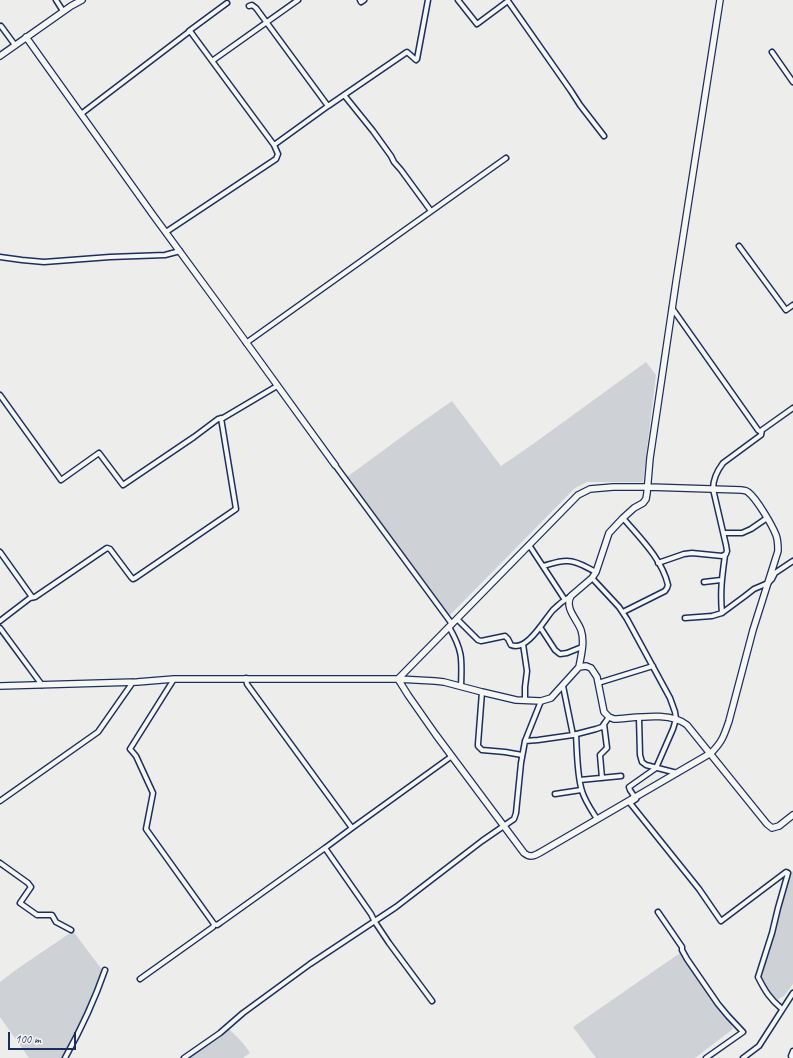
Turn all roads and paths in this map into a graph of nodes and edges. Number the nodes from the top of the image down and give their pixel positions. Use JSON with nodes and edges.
{"nodes":[{"id":1,"x":56,"y":0,"type":"edge"},
{"id":2,"x":82,"y":0,"type":"edge"},
{"id":3,"x":298,"y":0,"type":"edge"},
{"id":4,"x":360,"y":0,"type":"edge"},
{"id":5,"x":364,"y":0,"type":"edge"},
{"id":6,"x":428,"y":0,"type":"edge"},
{"id":7,"x":458,"y":0,"type":"edge"},
{"id":8,"x":508,"y":0,"type":"edge"},
{"id":9,"x":720,"y":0,"type":"edge"},
{"id":10,"x":227,"y":3,"type":"dead end"},
{"id":11,"x":249,"y":6,"type":"dead end"},
{"id":12,"x":63,"y":12,"type":"junction"},
{"id":13,"x":267,"y":23,"type":"junction"},
{"id":14,"x":1,"y":26,"type":"edge"},
{"id":15,"x":189,"y":31,"type":"junction"},
{"id":16,"x":26,"y":37,"type":"junction"},
{"id":17,"x":15,"y":45,"type":"junction"},
{"id":18,"x":772,"y":52,"type":"dead end"},
{"id":19,"x":0,"y":56,"type":"edge"},
{"id":20,"x":212,"y":61,"type":"junction"},
{"id":21,"x":793,"y":82,"type":"edge"},
{"id":22,"x":344,"y":95,"type":"junction"},
{"id":23,"x":328,"y":106,"type":"junction"},
{"id":24,"x":81,"y":114,"type":"junction"},
{"id":25,"x":604,"y":136,"type":"dead end"},
{"id":26,"x":274,"y":145,"type":"junction"},
{"id":27,"x":506,"y":158,"type":"dead end"},
{"id":28,"x":431,"y":212,"type":"junction"},
{"id":29,"x":166,"y":232,"type":"junction"},
{"id":30,"x":739,"y":246,"type":"dead end"},
{"id":31,"x":180,"y":251,"type":"junction"},
{"id":32,"x":0,"y":257,"type":"edge"},
{"id":33,"x":793,"y":305,"type":"edge"},
{"id":34,"x":672,"y":308,"type":"junction"},
{"id":35,"x":246,"y":343,"type":"junction"},
{"id":36,"x":277,"y":386,"type":"junction"},
{"id":37,"x":0,"y":395,"type":"edge"},
{"id":38,"x":793,"y":408,"type":"edge"},
{"id":39,"x":221,"y":418,"type":"junction"},
{"id":40,"x":761,"y":432,"type":"junction"},
{"id":41,"x":335,"y":466,"type":"joint"},
{"id":42,"x":648,"y":487,"type":"junction"},
{"id":43,"x":713,"y":489,"type":"junction"},
{"id":44,"x":623,"y":518,"type":"junction"},
{"id":45,"x":767,"y":518,"type":"junction"},
{"id":46,"x":724,"y":533,"type":"junction"},
{"id":47,"x":529,"y":545,"type":"junction"},
{"id":48,"x":0,"y":552,"type":"edge"},
{"id":49,"x":725,"y":555,"type":"junction"},
{"id":50,"x":793,"y":561,"type":"edge"},
{"id":51,"x":658,"y":563,"type":"junction"},
{"id":52,"x":543,"y":566,"type":"junction"},
{"id":53,"x":596,"y":572,"type":"junction"},
{"id":54,"x":592,"y":578,"type":"junction"},
{"id":55,"x":721,"y":580,"type":"junction"},
{"id":56,"x":704,"y":582,"type":"dead end"},
{"id":57,"x":768,"y":583,"type":"junction"},
{"id":58,"x":571,"y":596,"type":"junction"},
{"id":59,"x":32,"y":597,"type":"junction"},
{"id":60,"x":565,"y":600,"type":"junction"},
{"id":61,"x":623,"y":612,"type":"junction"},
{"id":62,"x":722,"y":613,"type":"junction"},
{"id":63,"x":685,"y":618,"type":"dead end"},
{"id":64,"x":457,"y":619,"type":"junction"},
{"id":65,"x":0,"y":621,"type":"edge"},
{"id":66,"x":450,"y":626,"type":"junction"},
{"id":67,"x":540,"y":627,"type":"junction"},
{"id":68,"x":0,"y":628,"type":"edge"},
{"id":69,"x":523,"y":644,"type":"junction"},
{"id":70,"x":582,"y":647,"type":"junction"},
{"id":71,"x":653,"y":666,"type":"junction"},
{"id":72,"x":579,"y":668,"type":"junction"},
{"id":73,"x":246,"y":678,"type":"junction"},
{"id":74,"x":174,"y":679,"type":"junction"},
{"id":75,"x":398,"y":679,"type":"junction"},
{"id":76,"x":133,"y":682,"type":"junction"},
{"id":77,"x":598,"y":683,"type":"junction"},
{"id":78,"x":42,"y":685,"type":"junction"},
{"id":79,"x":0,"y":686,"type":"edge"},
{"id":80,"x":461,"y":686,"type":"junction"},
{"id":81,"x":563,"y":686,"type":"junction"},
{"id":82,"x":482,"y":692,"type":"junction"},
{"id":83,"x":525,"y":700,"type":"junction"},
{"id":84,"x":541,"y":701,"type":"junction"},
{"id":85,"x":609,"y":717,"type":"junction"},
{"id":86,"x":639,"y":718,"type":"junction"},
{"id":87,"x":676,"y":719,"type":"junction"},
{"id":88,"x":604,"y":724,"type":"junction"},
{"id":89,"x":574,"y":734,"type":"junction"},
{"id":90,"x":525,"y":741,"type":"junction"},
{"id":91,"x":711,"y":753,"type":"junction"},
{"id":92,"x":522,"y":755,"type":"junction"},
{"id":93,"x":452,"y":756,"type":"junction"},
{"id":94,"x":656,"y":768,"type":"junction"},
{"id":95,"x":677,"y":773,"type":"junction"},
{"id":96,"x":621,"y":776,"type":"dead end"},
{"id":97,"x":602,"y":778,"type":"junction"},
{"id":98,"x":580,"y":780,"type":"junction"},
{"id":99,"x":581,"y":790,"type":"junction"},
{"id":100,"x":555,"y":794,"type":"dead end"},
{"id":101,"x":635,"y":798,"type":"junction"},
{"id":102,"x":0,"y":801,"type":"edge"},
{"id":103,"x":793,"y":815,"type":"edge"},
{"id":104,"x":597,"y":819,"type":"junction"},
{"id":105,"x":504,"y":826,"type":"junction"},
{"id":106,"x":352,"y":828,"type":"junction"},
{"id":107,"x":325,"y":848,"type":"junction"},
{"id":108,"x":0,"y":863,"type":"edge"},
{"id":109,"x":658,"y":912,"type":"dead end"},
{"id":110,"x":375,"y":922,"type":"junction"},
{"id":111,"x":214,"y":924,"type":"junction"},
{"id":112,"x":71,"y":930,"type":"dead end"},
{"id":113,"x":105,"y":970,"type":"dead end"},
{"id":114,"x":140,"y":979,"type":"dead end"},
{"id":115,"x":793,"y":993,"type":"edge"},
{"id":116,"x":432,"y":1001,"type":"dead end"},
{"id":117,"x":782,"y":1009,"type":"junction"},
{"id":118,"x":793,"y":1051,"type":"edge"},
{"id":119,"x":66,"y":1058,"type":"edge"},
{"id":120,"x":184,"y":1058,"type":"edge"},
{"id":121,"x":706,"y":1058,"type":"edge"},
{"id":122,"x":743,"y":1058,"type":"edge"},
{"id":123,"x":792,"y":1058,"type":"edge"}],
"edges":[{"from":1,"to":12,"type":"street"},
{"from":2,"to":12,"type":"street"},
{"from":3,"to":13,"type":"street"},
{"from":4,"to":5,"type":"street"},
{"from":6,"to":22,"type":"street"},
{"from":7,"to":8,"type":"street"},
{"from":8,"to":25,"type":"street"},
{"from":9,"to":34,"type":"street"},
{"from":10,"to":15,"type":"street"},
{"from":11,"to":13,"type":"street"},
{"from":12,"to":16,"type":"street"},
{"from":13,"to":20,"type":"street"},
{"from":13,"to":23,"type":"street"},
{"from":14,"to":17,"type":"street"},
{"from":15,"to":20,"type":"street"},
{"from":15,"to":24,"type":"street"},
{"from":16,"to":17,"type":"street"},
{"from":16,"to":24,"type":"street"},
{"from":17,"to":19,"type":"street"},
{"from":18,"to":21,"type":"street"},
{"from":20,"to":26,"type":"street"},
{"from":22,"to":23,"type":"street"},
{"from":22,"to":28,"type":"street"},
{"from":23,"to":26,"type":"street"},
{"from":24,"to":29,"type":"street"},
{"from":26,"to":29,"type":"street"},
{"from":27,"to":28,"type":"street"},
{"from":28,"to":35,"type":"street"},
{"from":29,"to":31,"type":"street"},
{"from":30,"to":33,"type":"street"},
{"from":31,"to":32,"type":"street"},
{"from":31,"to":35,"type":"street"},
{"from":34,"to":40,"type":"street"},
{"from":34,"to":42,"type":"street"},
{"from":35,"to":36,"type":"street"},
{"from":36,"to":39,"type":"street"},
{"from":36,"to":41,"type":"street"},
{"from":37,"to":39,"type":"street"},
{"from":38,"to":40,"type":"street"},
{"from":39,"to":59,"type":"street"},
{"from":40,"to":43,"type":"street"},
{"from":41,"to":66,"type":"street"},
{"from":42,"to":43,"type":"street"},
{"from":42,"to":44,"type":"street"},
{"from":42,"to":47,"type":"street"},
{"from":43,"to":45,"type":"street"},
{"from":43,"to":46,"type":"street"},
{"from":44,"to":51,"type":"street"},
{"from":44,"to":53,"type":"street"},
{"from":45,"to":46,"type":"street"},
{"from":45,"to":57,"type":"street"},
{"from":46,"to":49,"type":"street"},
{"from":47,"to":52,"type":"street"},
{"from":47,"to":64,"type":"street"},
{"from":48,"to":59,"type":"street"},
{"from":49,"to":51,"type":"street"},
{"from":49,"to":55,"type":"street"},
{"from":50,"to":57,"type":"street"},
{"from":51,"to":61,"type":"street"},
{"from":52,"to":53,"type":"street"},
{"from":52,"to":60,"type":"street"},
{"from":53,"to":54,"type":"street"},
{"from":54,"to":58,"type":"street"},
{"from":54,"to":61,"type":"street"},
{"from":55,"to":56,"type":"street"},
{"from":55,"to":62,"type":"street"},
{"from":57,"to":62,"type":"street"},
{"from":57,"to":91,"type":"street"},
{"from":58,"to":60,"type":"street"},
{"from":58,"to":70,"type":"street"},
{"from":59,"to":65,"type":"street"},
{"from":60,"to":67,"type":"street"},
{"from":61,"to":71,"type":"street"},
{"from":62,"to":63,"type":"street"},
{"from":64,"to":66,"type":"street"},
{"from":64,"to":69,"type":"street"},
{"from":66,"to":75,"type":"street"},
{"from":66,"to":80,"type":"street"},
{"from":67,"to":69,"type":"street"},
{"from":67,"to":70,"type":"street"},
{"from":68,"to":78,"type":"street"},
{"from":69,"to":83,"type":"street"},
{"from":70,"to":72,"type":"street"},
{"from":71,"to":77,"type":"street"},
{"from":71,"to":87,"type":"street"},
{"from":72,"to":77,"type":"street"},
{"from":72,"to":81,"type":"street"},
{"from":73,"to":74,"type":"street"},
{"from":73,"to":75,"type":"street"},
{"from":73,"to":106,"type":"street"},
{"from":74,"to":76,"type":"street"},
{"from":74,"to":111,"type":"street"},
{"from":75,"to":80,"type":"street"},
{"from":75,"to":93,"type":"street"},
{"from":76,"to":78,"type":"street"},
{"from":76,"to":102,"type":"street"},
{"from":77,"to":85,"type":"street"},
{"from":78,"to":79,"type":"street"},
{"from":80,"to":82,"type":"street"},
{"from":81,"to":84,"type":"street"},
{"from":81,"to":89,"type":"street"},
{"from":82,"to":83,"type":"street"},
{"from":82,"to":92,"type":"street"},
{"from":83,"to":84,"type":"street"},
{"from":84,"to":90,"type":"street"},
{"from":85,"to":86,"type":"street"},
{"from":85,"to":88,"type":"street"},
{"from":86,"to":87,"type":"street"},
{"from":86,"to":94,"type":"street"},
{"from":87,"to":91,"type":"street"},
{"from":87,"to":94,"type":"street"},
{"from":88,"to":89,"type":"street"},
{"from":88,"to":97,"type":"street"},
{"from":89,"to":90,"type":"street"},
{"from":89,"to":98,"type":"street"},
{"from":90,"to":92,"type":"street"},
{"from":91,"to":95,"type":"street"},
{"from":91,"to":103,"type":"street"},
{"from":92,"to":105,"type":"street"},
{"from":93,"to":105,"type":"street"},
{"from":93,"to":106,"type":"street"},
{"from":94,"to":95,"type":"street"},
{"from":94,"to":101,"type":"street"},
{"from":95,"to":101,"type":"street"},
{"from":96,"to":97,"type":"street"},
{"from":97,"to":98,"type":"street"},
{"from":98,"to":99,"type":"street"},
{"from":99,"to":100,"type":"street"},
{"from":99,"to":104,"type":"street"},
{"from":101,"to":104,"type":"street"},
{"from":101,"to":117,"type":"street"},
{"from":104,"to":105,"type":"street"},
{"from":105,"to":110,"type":"street"},
{"from":106,"to":107,"type":"street"},
{"from":107,"to":110,"type":"street"},
{"from":107,"to":111,"type":"street"},
{"from":108,"to":112,"type":"street"},
{"from":109,"to":121,"type":"street"},
{"from":110,"to":116,"type":"street"},
{"from":110,"to":120,"type":"street"},
{"from":111,"to":114,"type":"street"},
{"from":113,"to":119,"type":"street"},
{"from":115,"to":117,"type":"street"},
{"from":117,"to":122,"type":"street"},
{"from":118,"to":123,"type":"street"}]}
